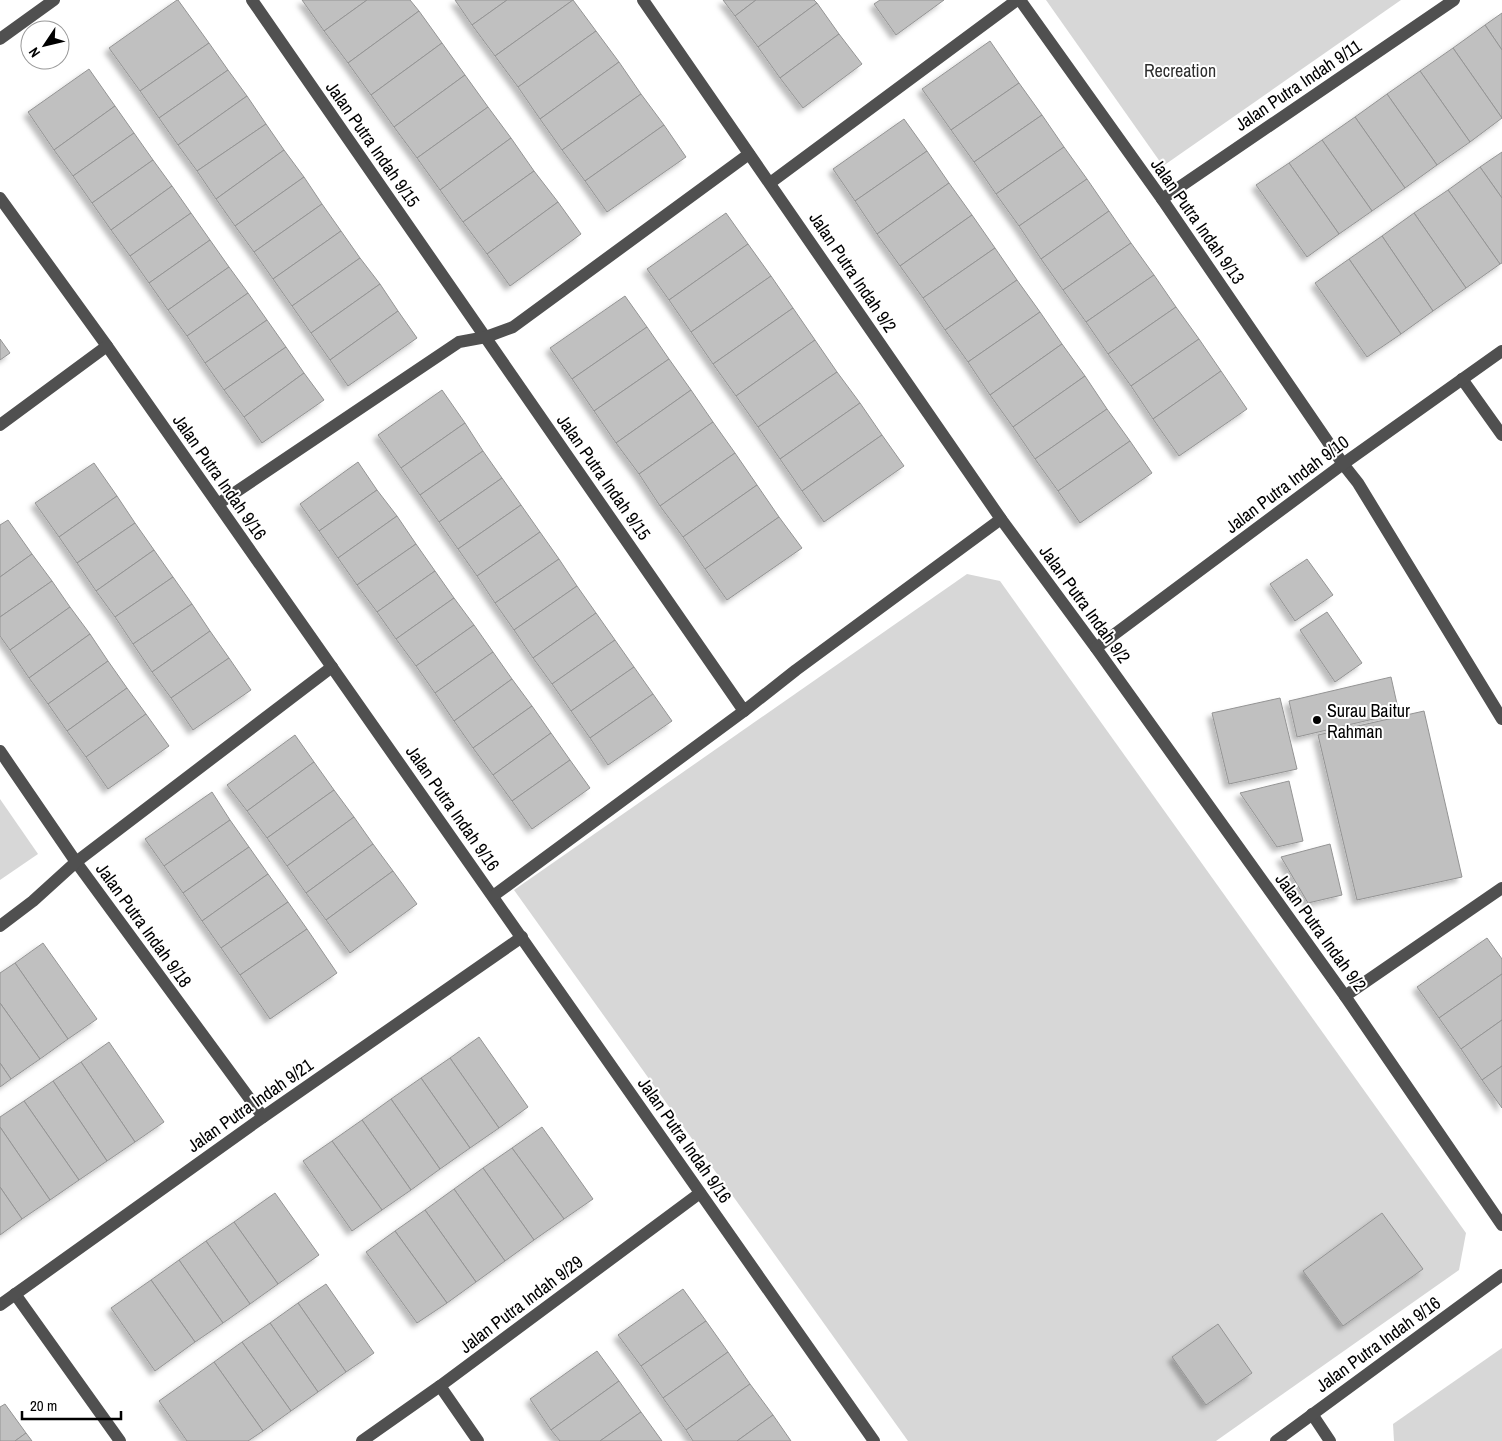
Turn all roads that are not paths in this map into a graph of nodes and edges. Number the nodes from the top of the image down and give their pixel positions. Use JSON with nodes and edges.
{"nodes":[{"id":1,"x":54,"y":0,"type":"edge"},
{"id":2,"x":252,"y":0,"type":"edge"},
{"id":3,"x":643,"y":0,"type":"edge"},
{"id":4,"x":1019,"y":0,"type":"edge"},
{"id":5,"x":1454,"y":0,"type":"edge"},
{"id":6,"x":0,"y":39,"type":"edge"},
{"id":7,"x":749,"y":154,"type":"junction"},
{"id":8,"x":770,"y":183,"type":"junction"},
{"id":9,"x":0,"y":198,"type":"edge"},
{"id":10,"x":1162,"y":199,"type":"junction"},
{"id":11,"x":486,"y":337,"type":"junction"},
{"id":12,"x":107,"y":346,"type":"junction"},
{"id":13,"x":1502,"y":350,"type":"edge"},
{"id":14,"x":1462,"y":379,"type":"junction"},
{"id":15,"x":0,"y":425,"type":"edge"},
{"id":16,"x":1502,"y":434,"type":"edge"},
{"id":17,"x":1343,"y":464,"type":"junction"},
{"id":18,"x":218,"y":504,"type":"junction"},
{"id":19,"x":1001,"y":519,"type":"junction"},
{"id":20,"x":1096,"y":648,"type":"junction"},
{"id":21,"x":332,"y":667,"type":"junction"},
{"id":22,"x":744,"y":711,"type":"junction"},
{"id":23,"x":1502,"y":719,"type":"edge"},
{"id":24,"x":0,"y":751,"type":"edge"},
{"id":25,"x":76,"y":862,"type":"junction"},
{"id":26,"x":1502,"y":888,"type":"edge"},
{"id":27,"x":493,"y":896,"type":"junction"},
{"id":28,"x":0,"y":926,"type":"edge"},
{"id":29,"x":522,"y":938,"type":"junction"},
{"id":30,"x":1345,"y":996,"type":"junction"},
{"id":31,"x":263,"y":1117,"type":"junction"},
{"id":32,"x":700,"y":1192,"type":"junction"},
{"id":33,"x":1502,"y":1225,"type":"edge"},
{"id":34,"x":1502,"y":1275,"type":"edge"},
{"id":35,"x":15,"y":1294,"type":"junction"},
{"id":36,"x":0,"y":1305,"type":"edge"},
{"id":37,"x":440,"y":1386,"type":"junction"},
{"id":38,"x":1312,"y":1414,"type":"junction"},
{"id":39,"x":120,"y":1441,"type":"edge"},
{"id":40,"x":362,"y":1441,"type":"edge"},
{"id":41,"x":478,"y":1441,"type":"edge"},
{"id":42,"x":874,"y":1441,"type":"edge"},
{"id":43,"x":1276,"y":1441,"type":"edge"},
{"id":44,"x":1330,"y":1441,"type":"edge"}],
"edges":[{"from":1,"to":6,"type":"street"},
{"from":2,"to":11,"type":"street","name":"Jalan Putra Indah 9/15"},
{"from":3,"to":7,"type":"street","name":"Jalan Putra Indah 9/2"},
{"from":4,"to":8,"type":"street"},
{"from":4,"to":10,"type":"street","name":"Jalan Putra Indah 9/13"},
{"from":5,"to":10,"type":"street","name":"Jalan Putra Indah 9/11"},
{"from":7,"to":8,"type":"street","name":"Jalan Putra Indah 9/2"},
{"from":7,"to":11,"type":"street"},
{"from":8,"to":19,"type":"street","name":"Jalan Putra Indah 9/2"},
{"from":9,"to":12,"type":"street","name":"Jalan Putra Indah 9/16"},
{"from":10,"to":17,"type":"street","name":"Jalan Putra Indah 9/13"},
{"from":11,"to":18,"type":"street"},
{"from":11,"to":22,"type":"street","name":"Jalan Putra Indah 9/15"},
{"from":12,"to":15,"type":"street"},
{"from":12,"to":18,"type":"street","name":"Jalan Putra Indah 9/16"},
{"from":13,"to":14,"type":"street","name":"Jalan Putra Indah 9/10"},
{"from":14,"to":16,"type":"street"},
{"from":14,"to":17,"type":"street","name":"Jalan Putra Indah 9/10"},
{"from":17,"to":20,"type":"street","name":"Jalan Putra Indah 9/10"},
{"from":17,"to":23,"type":"street","name":"Jalan Putra Indah 9/13"},
{"from":18,"to":21,"type":"street","name":"Jalan Putra Indah 9/16"},
{"from":19,"to":20,"type":"street","name":"Jalan Putra Indah 9/2"},
{"from":19,"to":22,"type":"street"},
{"from":20,"to":30,"type":"street","name":"Jalan Putra Indah 9/2"},
{"from":21,"to":25,"type":"street"},
{"from":21,"to":27,"type":"street","name":"Jalan Putra Indah 9/16"},
{"from":22,"to":27,"type":"street"},
{"from":24,"to":25,"type":"street","name":"Jalan Putra Indah 9/18"},
{"from":25,"to":28,"type":"street"},
{"from":25,"to":31,"type":"street","name":"Jalan Putra Indah 9/18"},
{"from":26,"to":30,"type":"street"},
{"from":27,"to":29,"type":"street","name":"Jalan Putra Indah 9/16"},
{"from":29,"to":31,"type":"street","name":"Jalan Putra Indah 9/21"},
{"from":29,"to":32,"type":"street","name":"Jalan Putra Indah 9/16"},
{"from":30,"to":33,"type":"street","name":"Jalan Putra Indah 9/2"},
{"from":31,"to":35,"type":"street","name":"Jalan Putra Indah 9/21"},
{"from":32,"to":37,"type":"street","name":"Jalan Putra Indah 9/29"},
{"from":32,"to":42,"type":"street","name":"Jalan Putra Indah 9/16"},
{"from":34,"to":38,"type":"street","name":"Jalan Putra Indah 9/16"},
{"from":35,"to":36,"type":"street","name":"Jalan Putra Indah 9/21"},
{"from":35,"to":39,"type":"street"},
{"from":37,"to":40,"type":"street","name":"Jalan Putra Indah 9/29"},
{"from":37,"to":41,"type":"street"},
{"from":38,"to":43,"type":"street","name":"Jalan Putra Indah 9/16"},
{"from":38,"to":44,"type":"street"}]}
